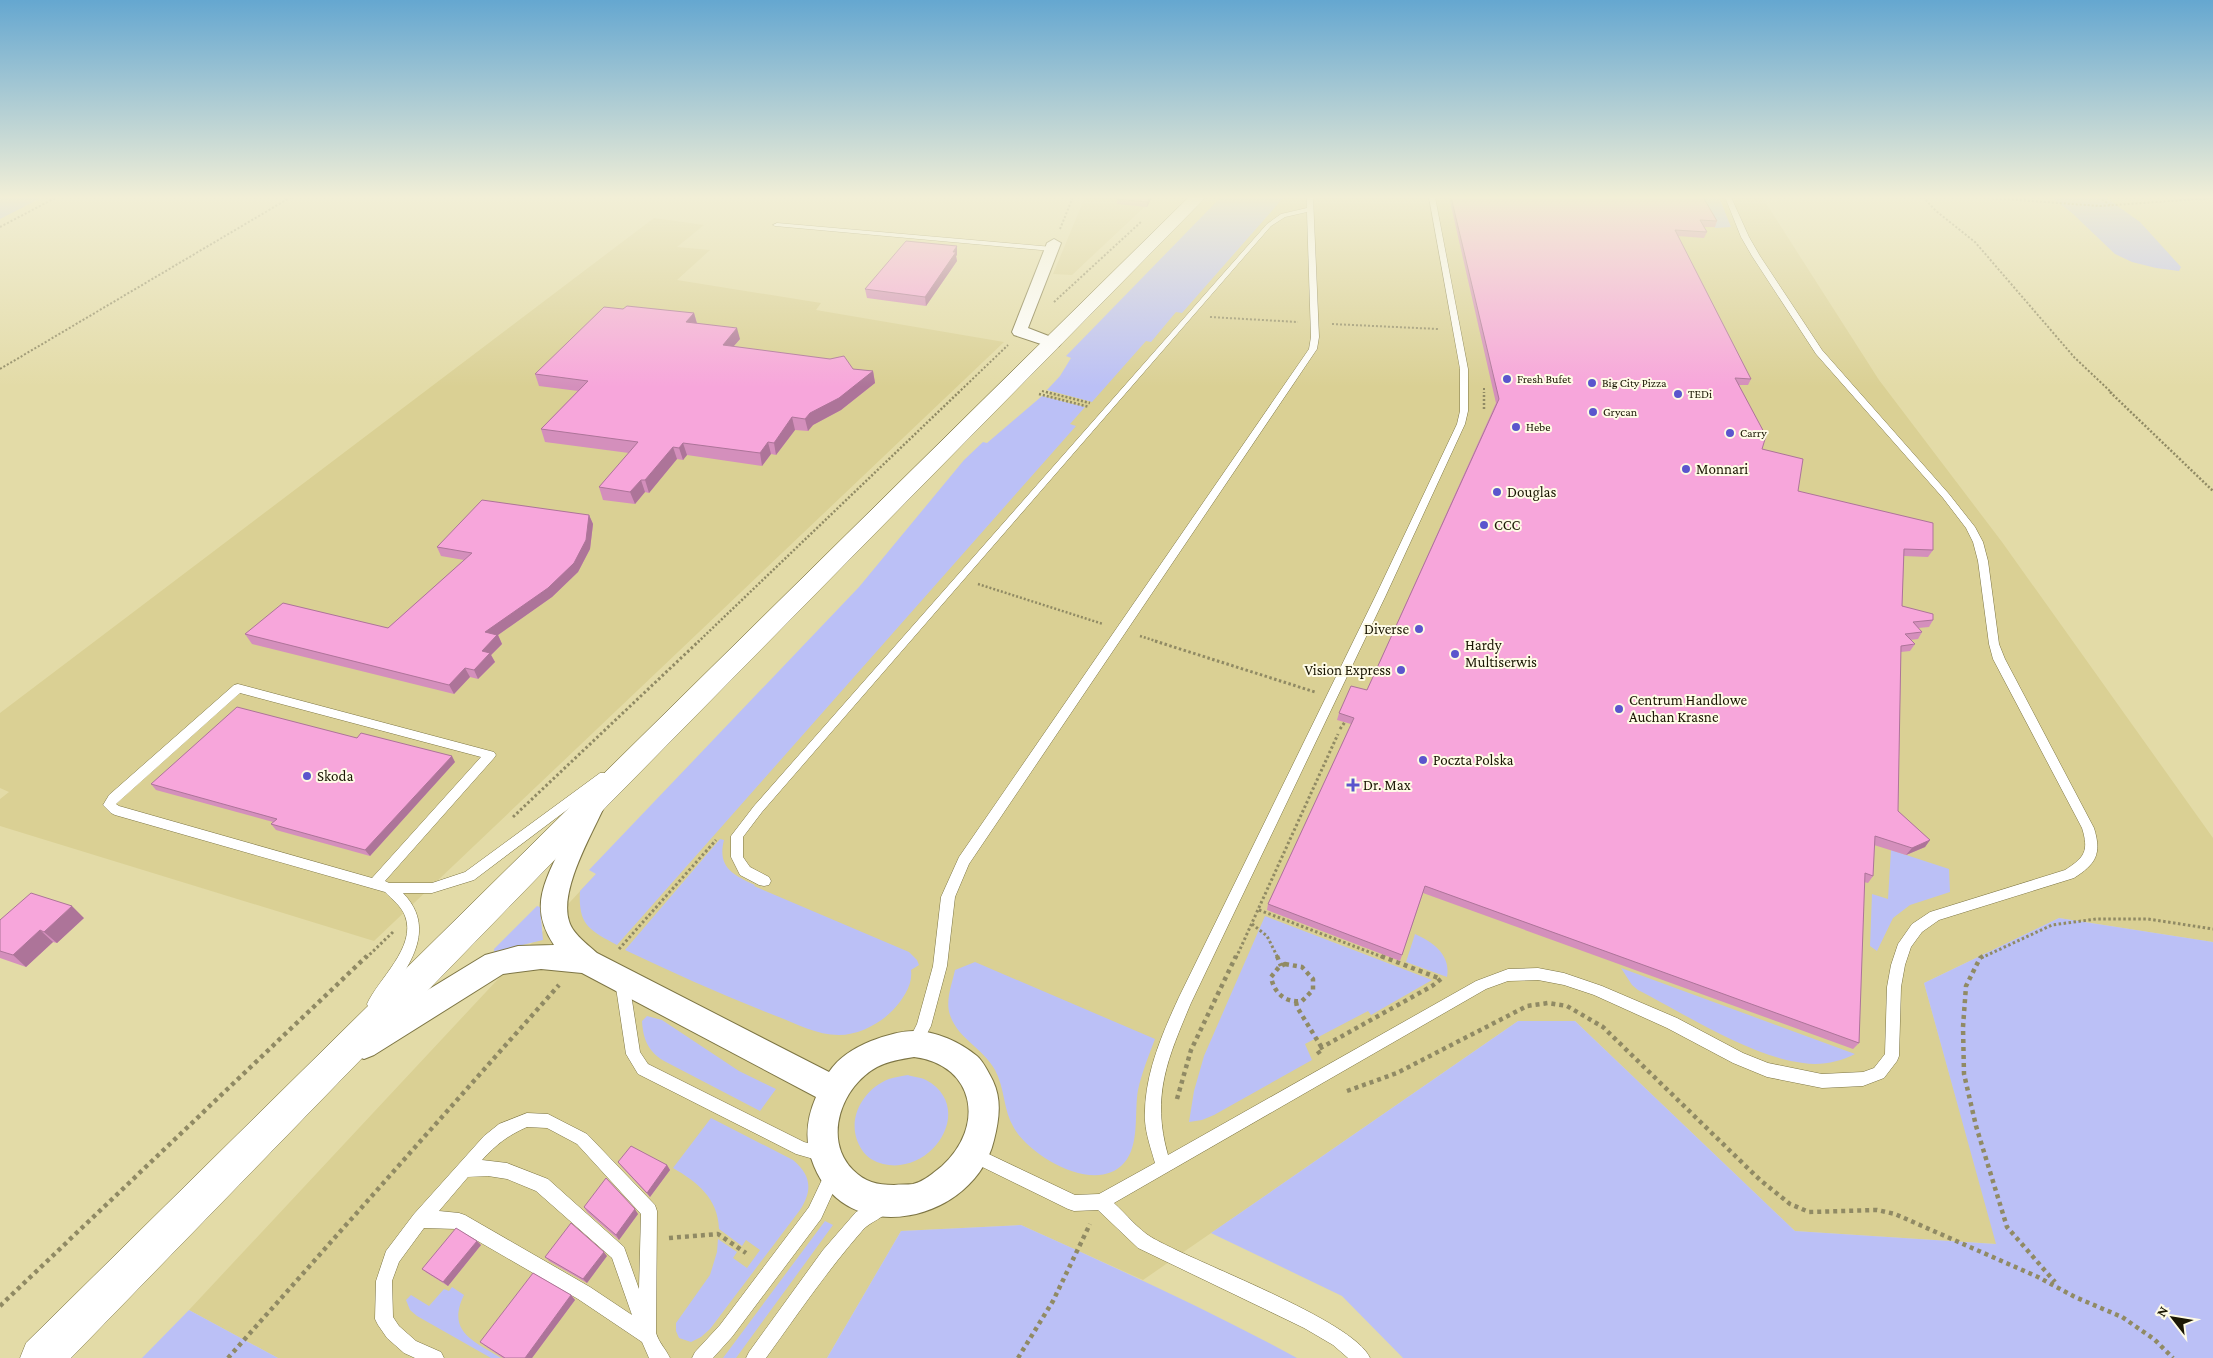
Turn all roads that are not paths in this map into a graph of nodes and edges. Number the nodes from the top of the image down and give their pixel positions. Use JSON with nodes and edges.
{"nodes":[{"id":1,"x":1047,"y":260,"type":"edge"},
{"id":2,"x":1135,"y":260,"type":"edge"},
{"id":3,"x":1238,"y":260,"type":"edge"},
{"id":4,"x":1313,"y":260,"type":"edge"},
{"id":5,"x":1444,"y":260,"type":"edge"},
{"id":6,"x":1759,"y":260,"type":"edge"},
{"id":7,"x":1053,"y":343,"type":"junction"},
{"id":8,"x":662,"y":734,"type":"junction"},
{"id":9,"x":596,"y":798,"type":"junction"},
{"id":10,"x":764,"y":881,"type":"dead end"},
{"id":11,"x":374,"y":884,"type":"junction"},
{"id":12,"x":389,"y":888,"type":"junction"},
{"id":13,"x":587,"y":962,"type":"junction"},
{"id":14,"x":622,"y":981,"type":"junction"},
{"id":15,"x":914,"y":1044,"type":"junction"},
{"id":16,"x":334,"y":1064,"type":"junction"},
{"id":17,"x":833,"y":1090,"type":"junction"},
{"id":18,"x":974,"y":1155,"type":"junction"},
{"id":19,"x":829,"y":1164,"type":"junction"},
{"id":20,"x":1163,"y":1165,"type":"junction"},
{"id":21,"x":465,"y":1168,"type":"junction"},
{"id":22,"x":891,"y":1202,"type":"junction"},
{"id":23,"x":1101,"y":1202,"type":"junction"},
{"id":24,"x":420,"y":1220,"type":"junction"},
{"id":25,"x":648,"y":1336,"type":"junction"},
{"id":26,"x":41,"y":1358,"type":"edge"},
{"id":27,"x":435,"y":1358,"type":"edge"},
{"id":28,"x":661,"y":1358,"type":"edge"},
{"id":29,"x":701,"y":1358,"type":"edge"},
{"id":30,"x":755,"y":1358,"type":"edge"},
{"id":31,"x":1361,"y":1358,"type":"edge"}],
"edges":[{"from":1,"to":7,"type":"street"},
{"from":2,"to":7,"type":"main road"},
{"from":3,"to":10,"type":"lane"},
{"from":4,"to":15,"type":"lane"},
{"from":5,"to":20,"type":"lane"},
{"from":6,"to":20,"type":"lane"},
{"from":7,"to":8,"type":"main road"},
{"from":8,"to":9,"type":"main road"},
{"from":8,"to":12,"type":"lane"},
{"from":9,"to":13,"type":"street"},
{"from":9,"to":16,"type":"main road"},
{"from":11,"to":11,"type":"lane"},
{"from":11,"to":12,"type":"lane"},
{"from":12,"to":16,"type":"lane"},
{"from":13,"to":14,"type":"street"},
{"from":13,"to":16,"type":"street"},
{"from":14,"to":17,"type":"street"},
{"from":14,"to":19,"type":"lane"},
{"from":15,"to":17,"type":"street"},
{"from":15,"to":18,"type":"street"},
{"from":16,"to":26,"type":"main road"},
{"from":17,"to":19,"type":"street"},
{"from":18,"to":22,"type":"street"},
{"from":18,"to":23,"type":"lane"},
{"from":19,"to":22,"type":"street"},
{"from":19,"to":29,"type":"lane"},
{"from":20,"to":23,"type":"lane"},
{"from":21,"to":24,"type":"lane"},
{"from":21,"to":25,"type":"lane"},
{"from":21,"to":25,"type":"lane"},
{"from":22,"to":30,"type":"lane"},
{"from":23,"to":31,"type":"lane"},
{"from":24,"to":25,"type":"lane"},
{"from":24,"to":27,"type":"lane"},
{"from":25,"to":28,"type":"lane"}]}
